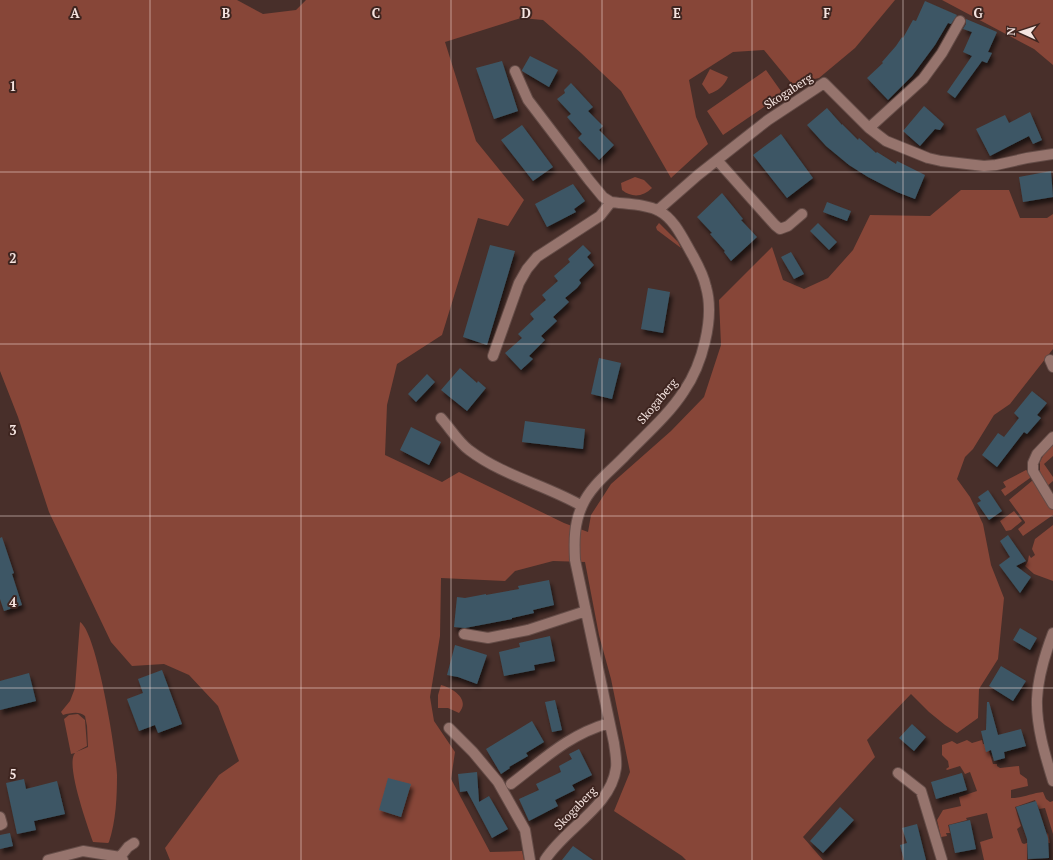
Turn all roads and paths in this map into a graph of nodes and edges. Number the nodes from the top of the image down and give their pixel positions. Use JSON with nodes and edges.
{"nodes":[{"id":1,"x":960,"y":21,"type":"dead end"},
{"id":2,"x":514,"y":71,"type":"dead end"},
{"id":3,"x":869,"y":128,"type":"junction"},
{"id":4,"x":1053,"y":154,"type":"edge"},
{"id":5,"x":717,"y":160,"type":"junction"},
{"id":6,"x":611,"y":202,"type":"junction"},
{"id":7,"x":658,"y":210,"type":"junction"},
{"id":8,"x":802,"y":214,"type":"dead end"},
{"id":9,"x":493,"y":356,"type":"dead end"},
{"id":10,"x":441,"y":418,"type":"dead end"},
{"id":11,"x":1053,"y":436,"type":"edge"},
{"id":12,"x":1053,"y":504,"type":"edge"},
{"id":13,"x":582,"y":506,"type":"junction"},
{"id":14,"x":586,"y":611,"type":"junction"},
{"id":15,"x":1053,"y":633,"type":"edge"},
{"id":16,"x":464,"y":634,"type":"dead end"},
{"id":17,"x":609,"y":723,"type":"junction"},
{"id":18,"x":448,"y":728,"type":"dead end"},
{"id":19,"x":898,"y":773,"type":"dead end"},
{"id":20,"x":1053,"y":781,"type":"edge"},
{"id":21,"x":511,"y":784,"type":"dead end"},
{"id":22,"x":0,"y":816,"type":"edge"},
{"id":23,"x":0,"y":825,"type":"edge"},
{"id":24,"x":134,"y":843,"type":"dead end"},
{"id":25,"x":122,"y":858,"type":"edge"},
{"id":26,"x":48,"y":860,"type":"edge"},
{"id":27,"x":530,"y":860,"type":"edge"},
{"id":28,"x":545,"y":860,"type":"edge"},
{"id":29,"x":942,"y":860,"type":"edge"}],
"edges":[{"from":1,"to":3,"type":"street"},
{"from":2,"to":6,"type":"street"},
{"from":3,"to":4,"type":"street","name":"Skogaberg"},
{"from":3,"to":5,"type":"street","name":"Skogaberg"},
{"from":5,"to":7,"type":"street","name":"Skogaberg"},
{"from":5,"to":8,"type":"street"},
{"from":6,"to":7,"type":"street"},
{"from":6,"to":9,"type":"street"},
{"from":7,"to":13,"type":"street","name":"Skogaberg"},
{"from":10,"to":13,"type":"street"},
{"from":11,"to":12,"type":"street"},
{"from":13,"to":14,"type":"street","name":"Skogaberg"},
{"from":14,"to":16,"type":"street"},
{"from":14,"to":17,"type":"street","name":"Skogaberg"},
{"from":15,"to":20,"type":"street"},
{"from":17,"to":21,"type":"street"},
{"from":17,"to":28,"type":"street","name":"Skogaberg"},
{"from":18,"to":27,"type":"street"},
{"from":19,"to":29,"type":"street"},
{"from":22,"to":23,"type":"street"},
{"from":24,"to":25,"type":"street"},
{"from":25,"to":26,"type":"street"}]}
